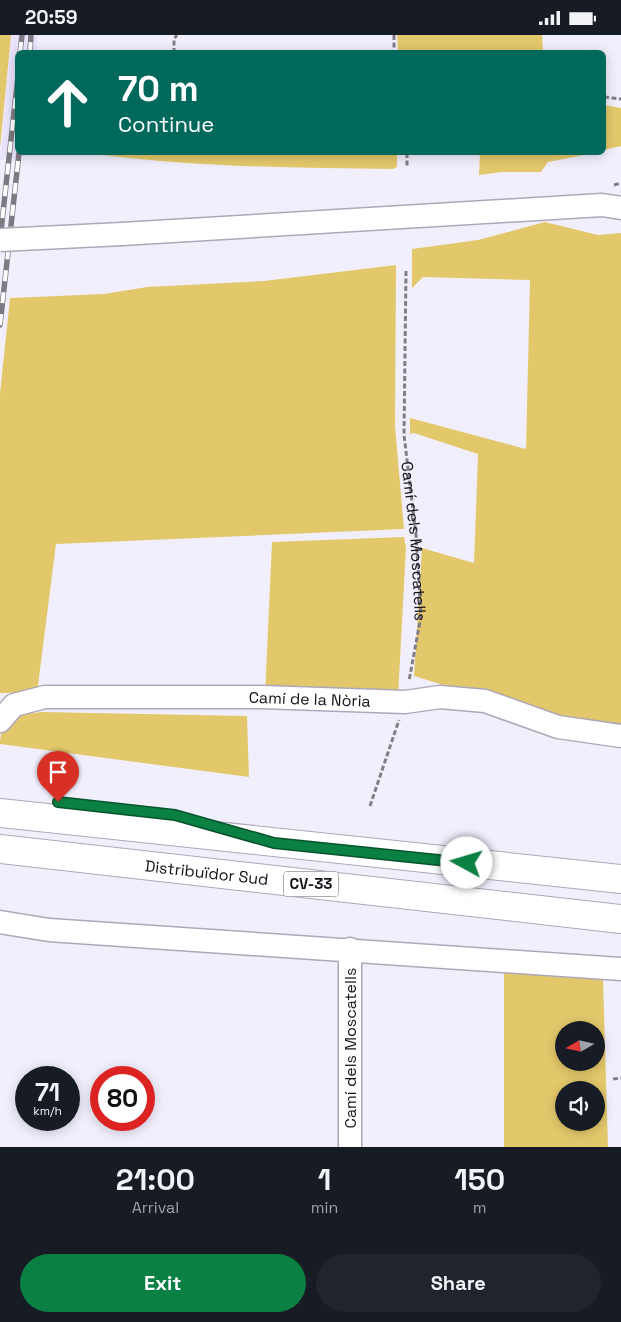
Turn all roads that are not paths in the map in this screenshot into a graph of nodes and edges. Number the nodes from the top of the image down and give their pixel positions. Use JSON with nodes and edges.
{"nodes":[{"id":1,"x":615,"y":203,"type":"edge"},
{"id":2,"x":0,"y":240,"type":"edge"},
{"id":3,"x":0,"y":721,"type":"edge"},
{"id":4,"x":621,"y":737,"type":"edge"},
{"id":5,"x":0,"y":795,"type":"edge"},
{"id":6,"x":0,"y":813,"type":"edge"},
{"id":7,"x":274,"y":843,"type":"junction"},
{"id":8,"x":0,"y":849,"type":"edge"},
{"id":9,"x":0,"y":863,"type":"edge"},
{"id":10,"x":621,"y":879,"type":"edge"},
{"id":11,"x":294,"y":882,"type":"junction"},
{"id":12,"x":621,"y":919,"type":"edge"},
{"id":13,"x":0,"y":922,"type":"edge"},
{"id":14,"x":350,"y":949,"type":"junction"},
{"id":15,"x":621,"y":969,"type":"edge"},
{"id":16,"x":350,"y":1147,"type":"edge"}],
"edges":[{"from":1,"to":2,"type":"street","bridge":true},
{"from":3,"to":4,"type":"street","name":"Camí de la Nòria"},
{"from":5,"to":7,"type":"highway"},
{"from":6,"to":7,"type":"highway","number":"CV-33"},
{"from":7,"to":10,"type":"highway","number":"CV-33"},
{"from":8,"to":11,"type":"highway","name":"Distribuïdor Sud","number":"CV-33"},
{"from":9,"to":11,"type":"highway"},
{"from":11,"to":12,"type":"highway","name":"Distribuïdor Sud","number":"CV-33"},
{"from":13,"to":14,"type":"street"},
{"from":14,"to":15,"type":"street"},
{"from":14,"to":16,"type":"street","name":"Camí dels Moscatells"}]}
